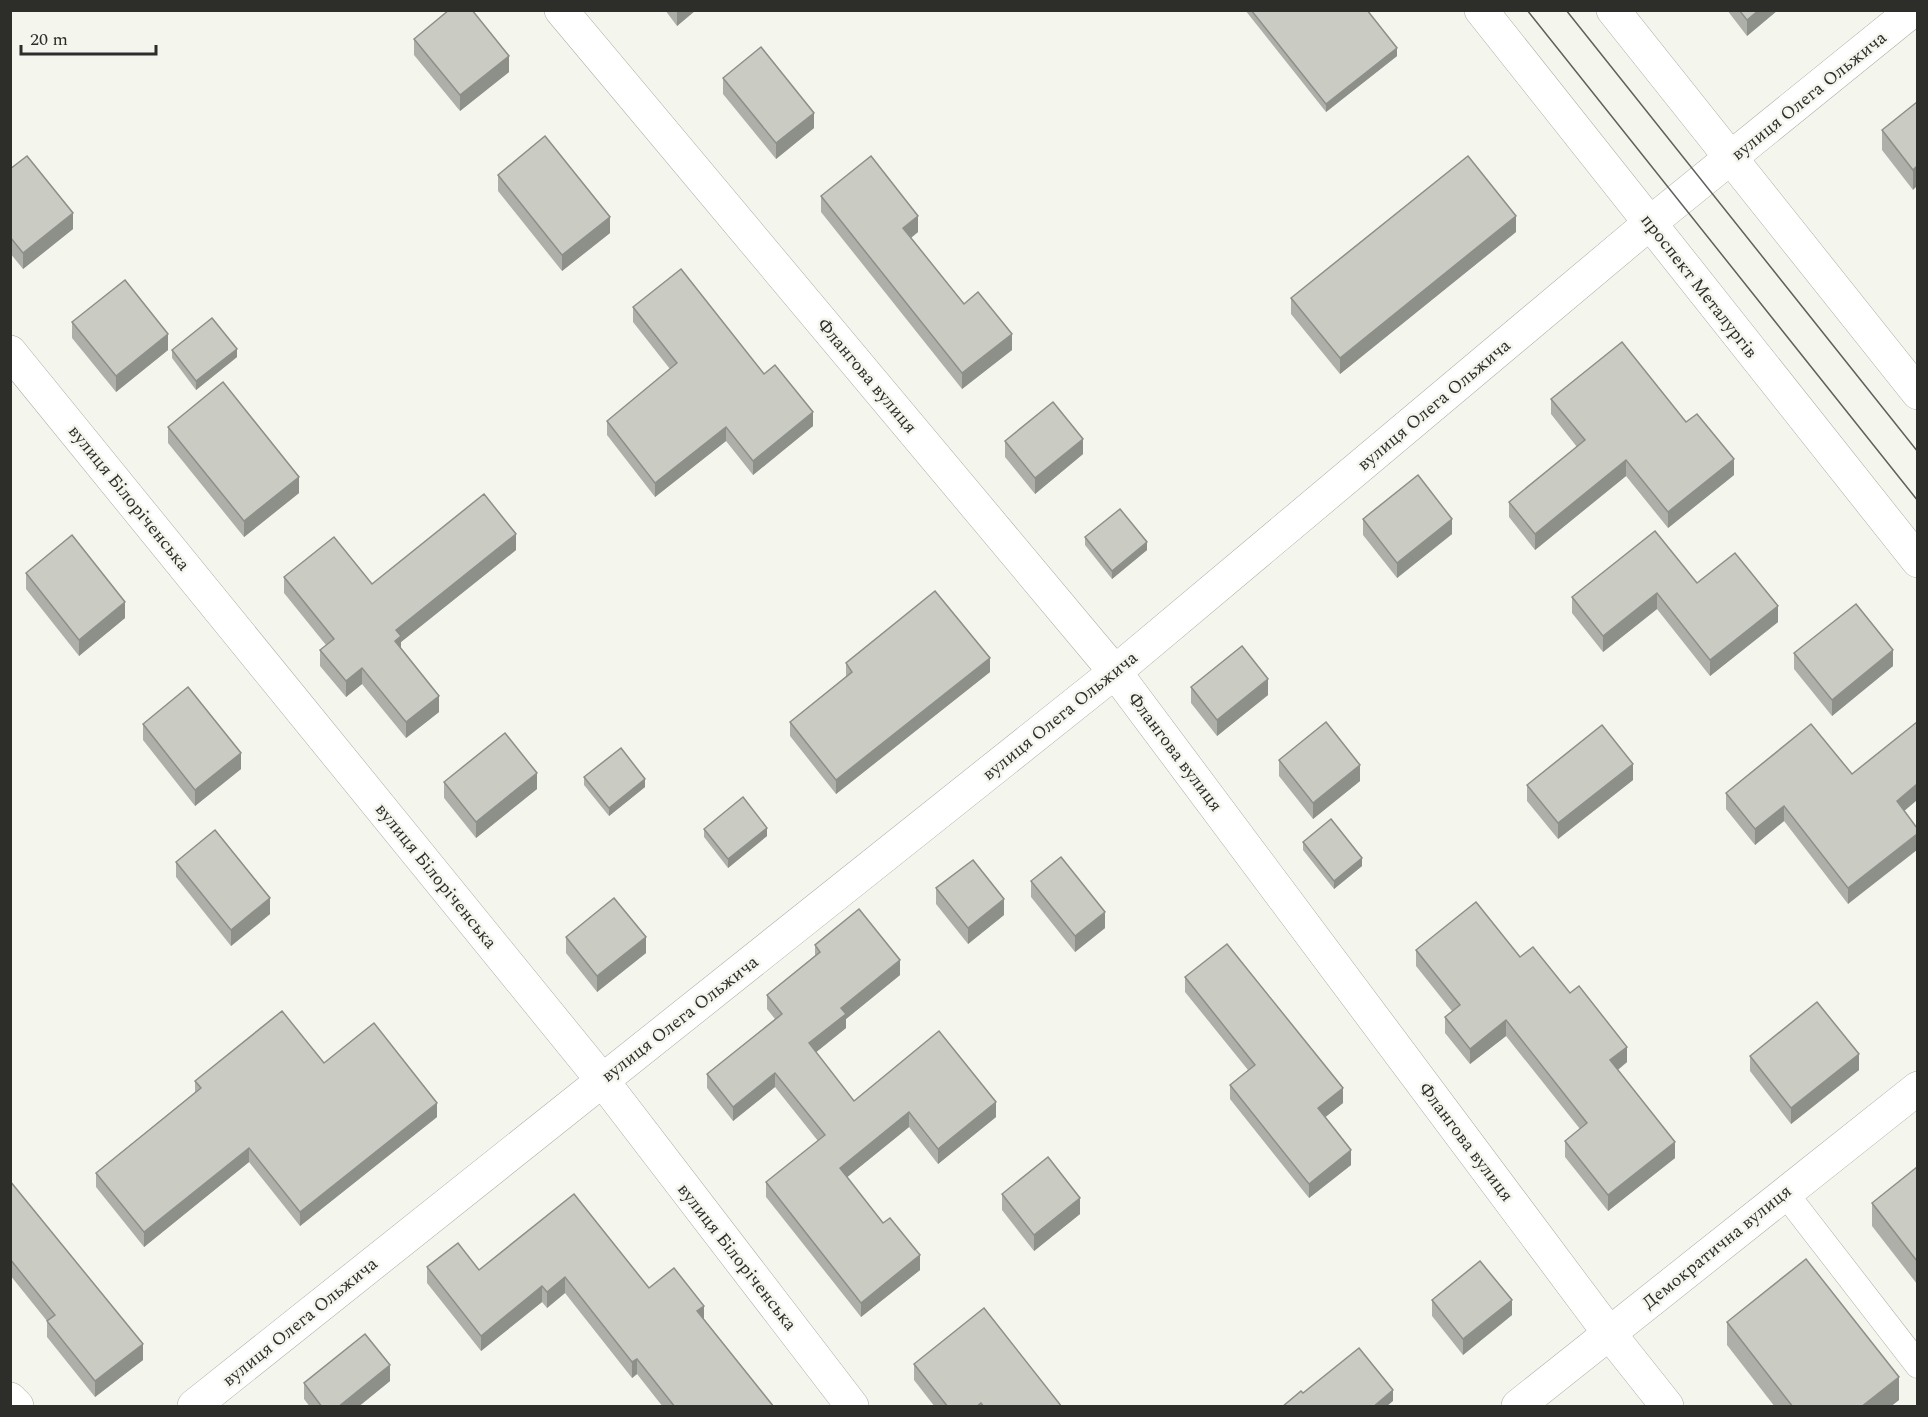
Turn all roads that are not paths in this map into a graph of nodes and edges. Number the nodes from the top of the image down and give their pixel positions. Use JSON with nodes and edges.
{"nodes":[{"id":1,"x":561,"y":10,"type":"edge"},
{"id":2,"x":1481,"y":10,"type":"edge"},
{"id":3,"x":1613,"y":10,"type":"edge"},
{"id":4,"x":1914,"y":10,"type":"edge"},
{"id":5,"x":1731,"y":159,"type":"junction"},
{"id":6,"x":1650,"y":224,"type":"junction"},
{"id":7,"x":10,"y":352,"type":"edge"},
{"id":8,"x":1917,"y":393,"type":"edge"},
{"id":9,"x":1917,"y":561,"type":"edge"},
{"id":10,"x":1115,"y":672,"type":"junction"},
{"id":11,"x":602,"y":1080,"type":"junction"},
{"id":12,"x":1917,"y":1088,"type":"edge"},
{"id":13,"x":1785,"y":1193,"type":"junction"},
{"id":14,"x":1609,"y":1334,"type":"junction"},
{"id":15,"x":1917,"y":1365,"type":"edge"},
{"id":16,"x":10,"y":1399,"type":"edge"},
{"id":17,"x":17,"y":1407,"type":"edge"},
{"id":18,"x":194,"y":1407,"type":"edge"},
{"id":19,"x":852,"y":1407,"type":"edge"},
{"id":20,"x":1518,"y":1407,"type":"edge"},
{"id":21,"x":1667,"y":1407,"type":"edge"}],
"edges":[{"from":1,"to":10,"type":"street","name":"Флангова вулиця"},
{"from":2,"to":6,"type":"street","name":"проспект Металургів"},
{"from":3,"to":5,"type":"street"},
{"from":4,"to":5,"type":"street","name":"вулиця Олега Ольжича"},
{"from":5,"to":6,"type":"street","name":"вулиця Олега Ольжича"},
{"from":5,"to":8,"type":"street"},
{"from":6,"to":9,"type":"street","name":"проспект Металургів"},
{"from":6,"to":10,"type":"street","name":"вулиця Олега Ольжича"},
{"from":7,"to":11,"type":"street","name":"вулиця Білоріченська"},
{"from":10,"to":11,"type":"street","name":"вулиця Олега Ольжича"},
{"from":10,"to":14,"type":"street","name":"Флангова вулиця"},
{"from":11,"to":18,"type":"street","name":"вулиця Олега Ольжича"},
{"from":11,"to":19,"type":"street","name":"вулиця Білоріченська"},
{"from":12,"to":13,"type":"street","name":"Демократична вулиця"},
{"from":13,"to":14,"type":"street","name":"Демократична вулиця"},
{"from":13,"to":15,"type":"lane"},
{"from":14,"to":20,"type":"street","name":"Демократична вулиця"},
{"from":14,"to":21,"type":"street","name":"Флангова вулиця"},
{"from":16,"to":17,"type":"street"}]}
